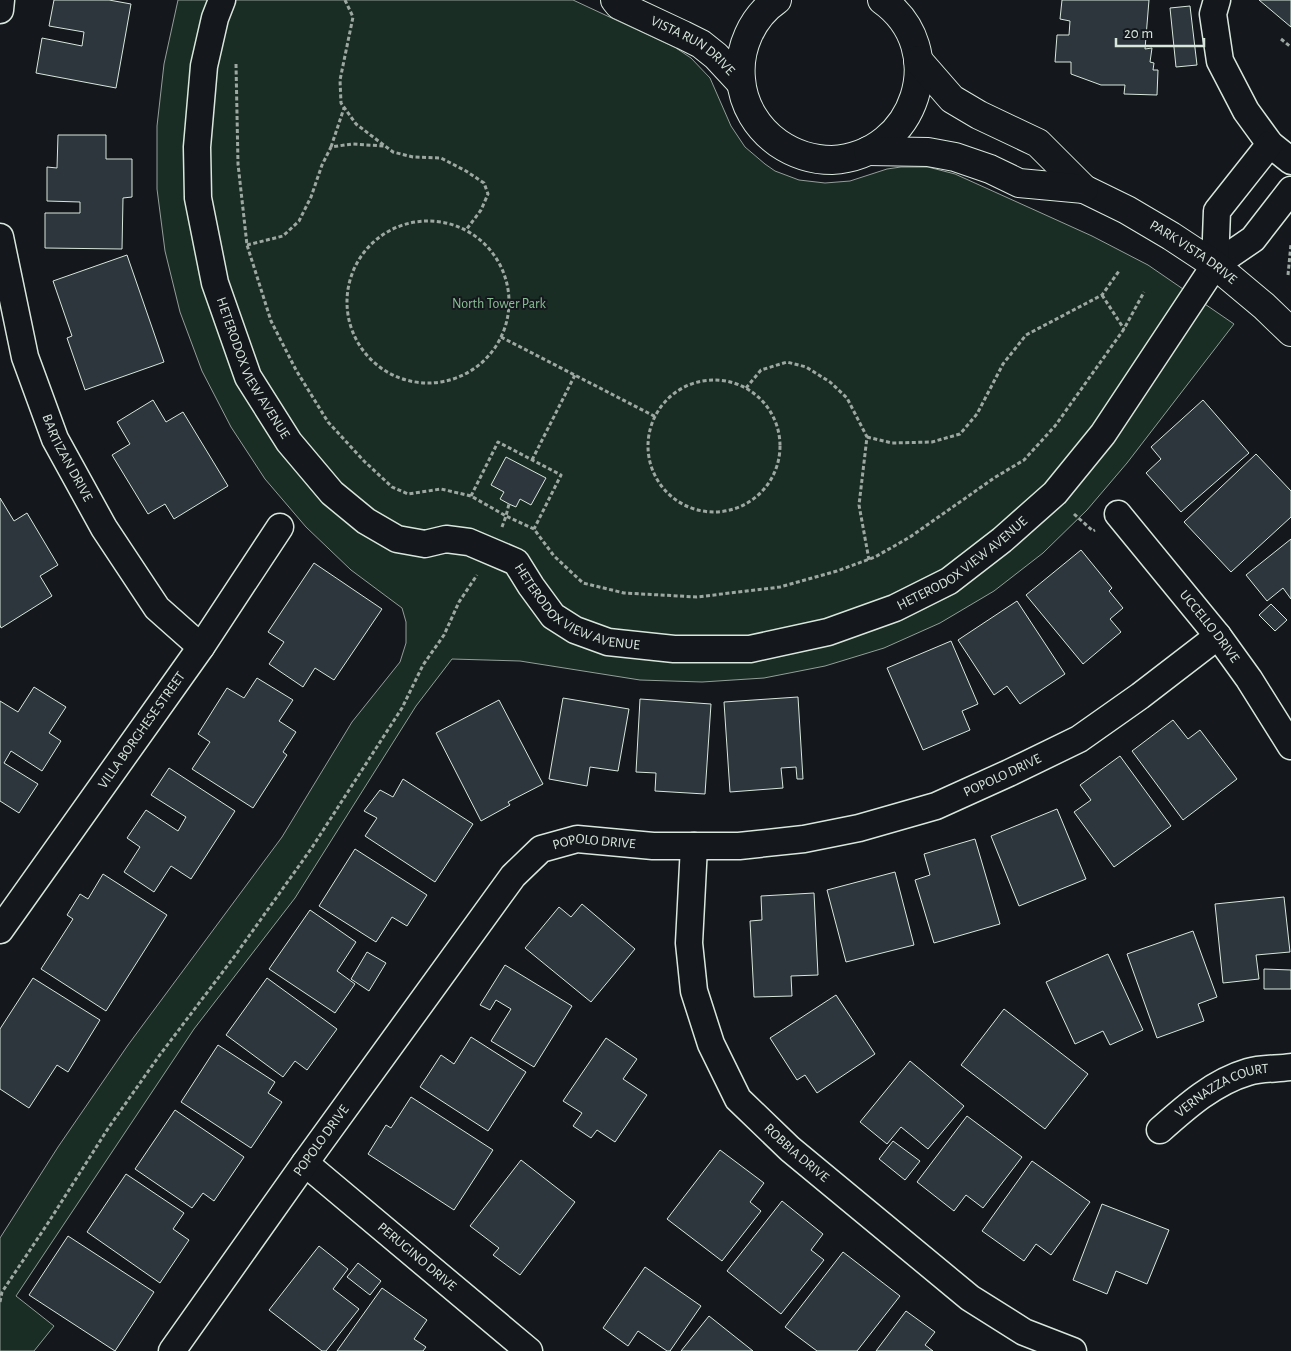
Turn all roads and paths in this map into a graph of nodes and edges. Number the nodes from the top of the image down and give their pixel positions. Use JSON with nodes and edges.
{"nodes":[{"id":1,"x":1,"y":0,"type":"edge"},
{"id":2,"x":222,"y":0,"type":"edge"},
{"id":3,"x":345,"y":0,"type":"edge"},
{"id":4,"x":615,"y":0,"type":"edge"},
{"id":5,"x":777,"y":0,"type":"edge"},
{"id":6,"x":882,"y":0,"type":"edge"},
{"id":7,"x":913,"y":0,"type":"edge"},
{"id":8,"x":1217,"y":0,"type":"edge"},
{"id":9,"x":0,"y":10,"type":"edge"},
{"id":10,"x":908,"y":30,"type":"junction"},
{"id":11,"x":1280,"y":39,"type":"dead end"},
{"id":12,"x":1291,"y":47,"type":"edge"},
{"id":13,"x":236,"y":58,"type":"dead end"},
{"id":14,"x":918,"y":60,"type":"junction"},
{"id":15,"x":741,"y":83,"type":"junction"},
{"id":16,"x":344,"y":107,"type":"junction"},
{"id":17,"x":1270,"y":144,"type":"junction"},
{"id":18,"x":384,"y":146,"type":"junction"},
{"id":19,"x":332,"y":147,"type":"junction"},
{"id":20,"x":868,"y":152,"type":"junction"},
{"id":21,"x":1291,"y":161,"type":"edge"},
{"id":22,"x":1084,"y":188,"type":"junction"},
{"id":23,"x":1291,"y":190,"type":"edge"},
{"id":24,"x":466,"y":230,"type":"junction"},
{"id":25,"x":0,"y":237,"type":"edge"},
{"id":26,"x":1291,"y":244,"type":"edge"},
{"id":27,"x":247,"y":245,"type":"junction"},
{"id":28,"x":1215,"y":265,"type":"junction"},
{"id":29,"x":1119,"y":271,"type":"dead end"},
{"id":30,"x":1288,"y":275,"type":"dead end"},
{"id":31,"x":1144,"y":292,"type":"dead end"},
{"id":32,"x":1102,"y":295,"type":"junction"},
{"id":33,"x":1124,"y":329,"type":"junction"},
{"id":34,"x":1291,"y":332,"type":"edge"},
{"id":35,"x":501,"y":337,"type":"junction"},
{"id":36,"x":574,"y":375,"type":"junction"},
{"id":37,"x":746,"y":388,"type":"junction"},
{"id":38,"x":656,"y":417,"type":"junction"},
{"id":39,"x":867,"y":437,"type":"junction"},
{"id":40,"x":532,"y":460,"type":"junction"},
{"id":41,"x":1055,"y":493,"type":"junction"},
{"id":42,"x":471,"y":496,"type":"junction"},
{"id":43,"x":509,"y":504,"type":"dead end"},
{"id":44,"x":1118,"y":514,"type":"joint"},
{"id":45,"x":506,"y":516,"type":"junction"},
{"id":46,"x":280,"y":527,"type":"dead end"},
{"id":47,"x":534,"y":529,"type":"junction"},
{"id":48,"x":491,"y":551,"type":"junction"},
{"id":49,"x":869,"y":560,"type":"junction"},
{"id":50,"x":1218,"y":636,"type":"junction"},
{"id":51,"x":201,"y":647,"type":"junction"},
{"id":52,"x":1291,"y":746,"type":"edge"},
{"id":53,"x":694,"y":846,"type":"junction"},
{"id":54,"x":0,"y":930,"type":"edge"},
{"id":55,"x":1291,"y":1067,"type":"edge"},
{"id":56,"x":1160,"y":1130,"type":"dead end"},
{"id":57,"x":305,"y":1162,"type":"junction"},
{"id":58,"x":0,"y":1302,"type":"edge"},
{"id":59,"x":172,"y":1351,"type":"edge"},
{"id":60,"x":529,"y":1351,"type":"edge"},
{"id":61,"x":1073,"y":1351,"type":"edge"}],
"edges":[{"from":1,"to":9,"type":"street"},
{"from":2,"to":48,"type":"street","name":"HETERODOX VIEW AVENUE"},
{"from":3,"to":16,"type":"path"},
{"from":4,"to":15,"type":"street","name":"VISTA RUN DRIVE"},
{"from":5,"to":15,"type":"street"},
{"from":6,"to":10,"type":"street"},
{"from":7,"to":10,"type":"street"},
{"from":8,"to":17,"type":"street"},
{"from":10,"to":14,"type":"street"},
{"from":11,"to":12,"type":"path"},
{"from":13,"to":27,"type":"path"},
{"from":14,"to":20,"type":"street"},
{"from":14,"to":22,"type":"street","name":"PARK VISTA DRIVE"},
{"from":15,"to":20,"type":"street"},
{"from":16,"to":18,"type":"path"},
{"from":16,"to":19,"type":"path"},
{"from":17,"to":21,"type":"street"},
{"from":17,"to":28,"type":"street"},
{"from":18,"to":19,"type":"path"},
{"from":18,"to":24,"type":"path"},
{"from":19,"to":27,"type":"path"},
{"from":20,"to":22,"type":"street","name":"PARK VISTA DRIVE"},
{"from":22,"to":28,"type":"street","name":"PARK VISTA DRIVE"},
{"from":23,"to":28,"type":"street"},
{"from":24,"to":35,"type":"path"},
{"from":24,"to":35,"type":"path"},
{"from":25,"to":51,"type":"street","name":"BARTIZAN DRIVE"},
{"from":26,"to":30,"type":"path"},
{"from":27,"to":42,"type":"path"},
{"from":28,"to":34,"type":"street","name":"PARK VISTA DRIVE"},
{"from":28,"to":41,"type":"street","name":"HETERODOX VIEW AVENUE"},
{"from":29,"to":32,"type":"path"},
{"from":31,"to":33,"type":"path"},
{"from":32,"to":33,"type":"path"},
{"from":32,"to":39,"type":"path"},
{"from":33,"to":49,"type":"path"},
{"from":35,"to":36,"type":"path"},
{"from":36,"to":38,"type":"path"},
{"from":36,"to":40,"type":"path"},
{"from":37,"to":38,"type":"path"},
{"from":37,"to":38,"type":"path"},
{"from":37,"to":39,"type":"path"},
{"from":39,"to":49,"type":"path"},
{"from":40,"to":42,"type":"path"},
{"from":40,"to":47,"type":"path"},
{"from":41,"to":44,"type":"path"},
{"from":41,"to":48,"type":"street","name":"HETERODOX VIEW AVENUE"},
{"from":42,"to":45,"type":"path"},
{"from":43,"to":45,"type":"path"},
{"from":44,"to":50,"type":"street","name":"UCCELLO DRIVE"},
{"from":45,"to":47,"type":"path"},
{"from":45,"to":48,"type":"path"},
{"from":46,"to":51,"type":"street","name":"VILLA BORGHESE STREET"},
{"from":47,"to":49,"type":"path"},
{"from":48,"to":58,"type":"path"},
{"from":50,"to":52,"type":"street","name":"UCCELLO DRIVE"},
{"from":50,"to":53,"type":"street","name":"POPOLO DRIVE"},
{"from":51,"to":54,"type":"street","name":"VILLA BORGHESE STREET"},
{"from":53,"to":57,"type":"street","name":"POPOLO DRIVE"},
{"from":53,"to":61,"type":"street","name":"ROBBIA DRIVE"},
{"from":55,"to":56,"type":"street","name":"VERNAZZA COURT"},
{"from":57,"to":59,"type":"street","name":"POPOLO DRIVE"},
{"from":57,"to":60,"type":"street","name":"PERUGINO DRIVE"}]}
